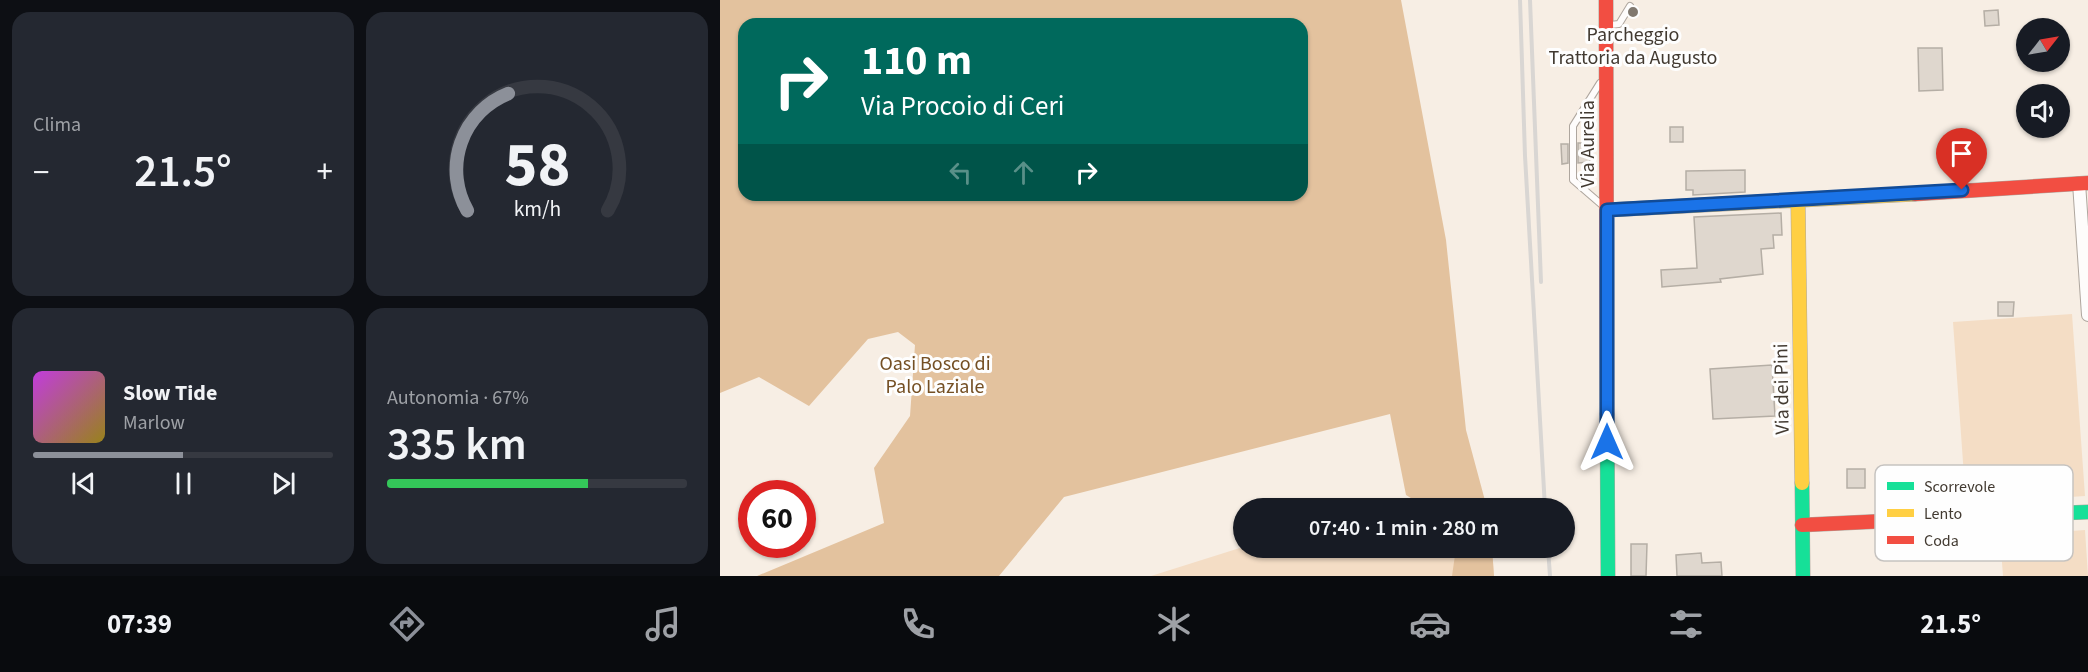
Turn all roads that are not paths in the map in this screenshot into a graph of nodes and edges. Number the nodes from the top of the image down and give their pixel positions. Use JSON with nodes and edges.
{"nodes":[{"id":1,"x":1606,"y":0,"type":"edge"},
{"id":2,"x":1630,"y":6,"type":"dead end"},
{"id":3,"x":1606,"y":26,"type":"junction"},
{"id":4,"x":1606,"y":72,"type":"junction"},
{"id":5,"x":2084,"y":183,"type":"edge"},
{"id":6,"x":1798,"y":201,"type":"junction"},
{"id":7,"x":1607,"y":210,"type":"junction"},
{"id":8,"x":2088,"y":315,"type":"edge"},
{"id":9,"x":2088,"y":512,"type":"edge"},
{"id":10,"x":2073,"y":513,"type":"edge"},
{"id":11,"x":1875,"y":522,"type":"edge"},
{"id":12,"x":1802,"y":525,"type":"junction"},
{"id":13,"x":1608,"y":576,"type":"edge"},
{"id":14,"x":1803,"y":576,"type":"edge"}],
"edges":[{"from":1,"to":3,"type":"street","name":"Via Aurelia"},
{"from":2,"to":3,"type":"lane"},
{"from":3,"to":4,"type":"street","name":"Via Aurelia"},
{"from":4,"to":7,"type":"street","name":"Via Aurelia"},
{"from":4,"to":7,"type":"lane"},
{"from":5,"to":6,"type":"street"},
{"from":5,"to":8,"type":"street"},
{"from":6,"to":7,"type":"street"},
{"from":6,"to":12,"type":"street","name":"Via dei Pini"},
{"from":7,"to":13,"type":"street","name":"Via Aurelia"},
{"from":9,"to":10,"type":"street"},
{"from":11,"to":12,"type":"street"},
{"from":12,"to":14,"type":"street","name":"Via dei Pini"}]}
